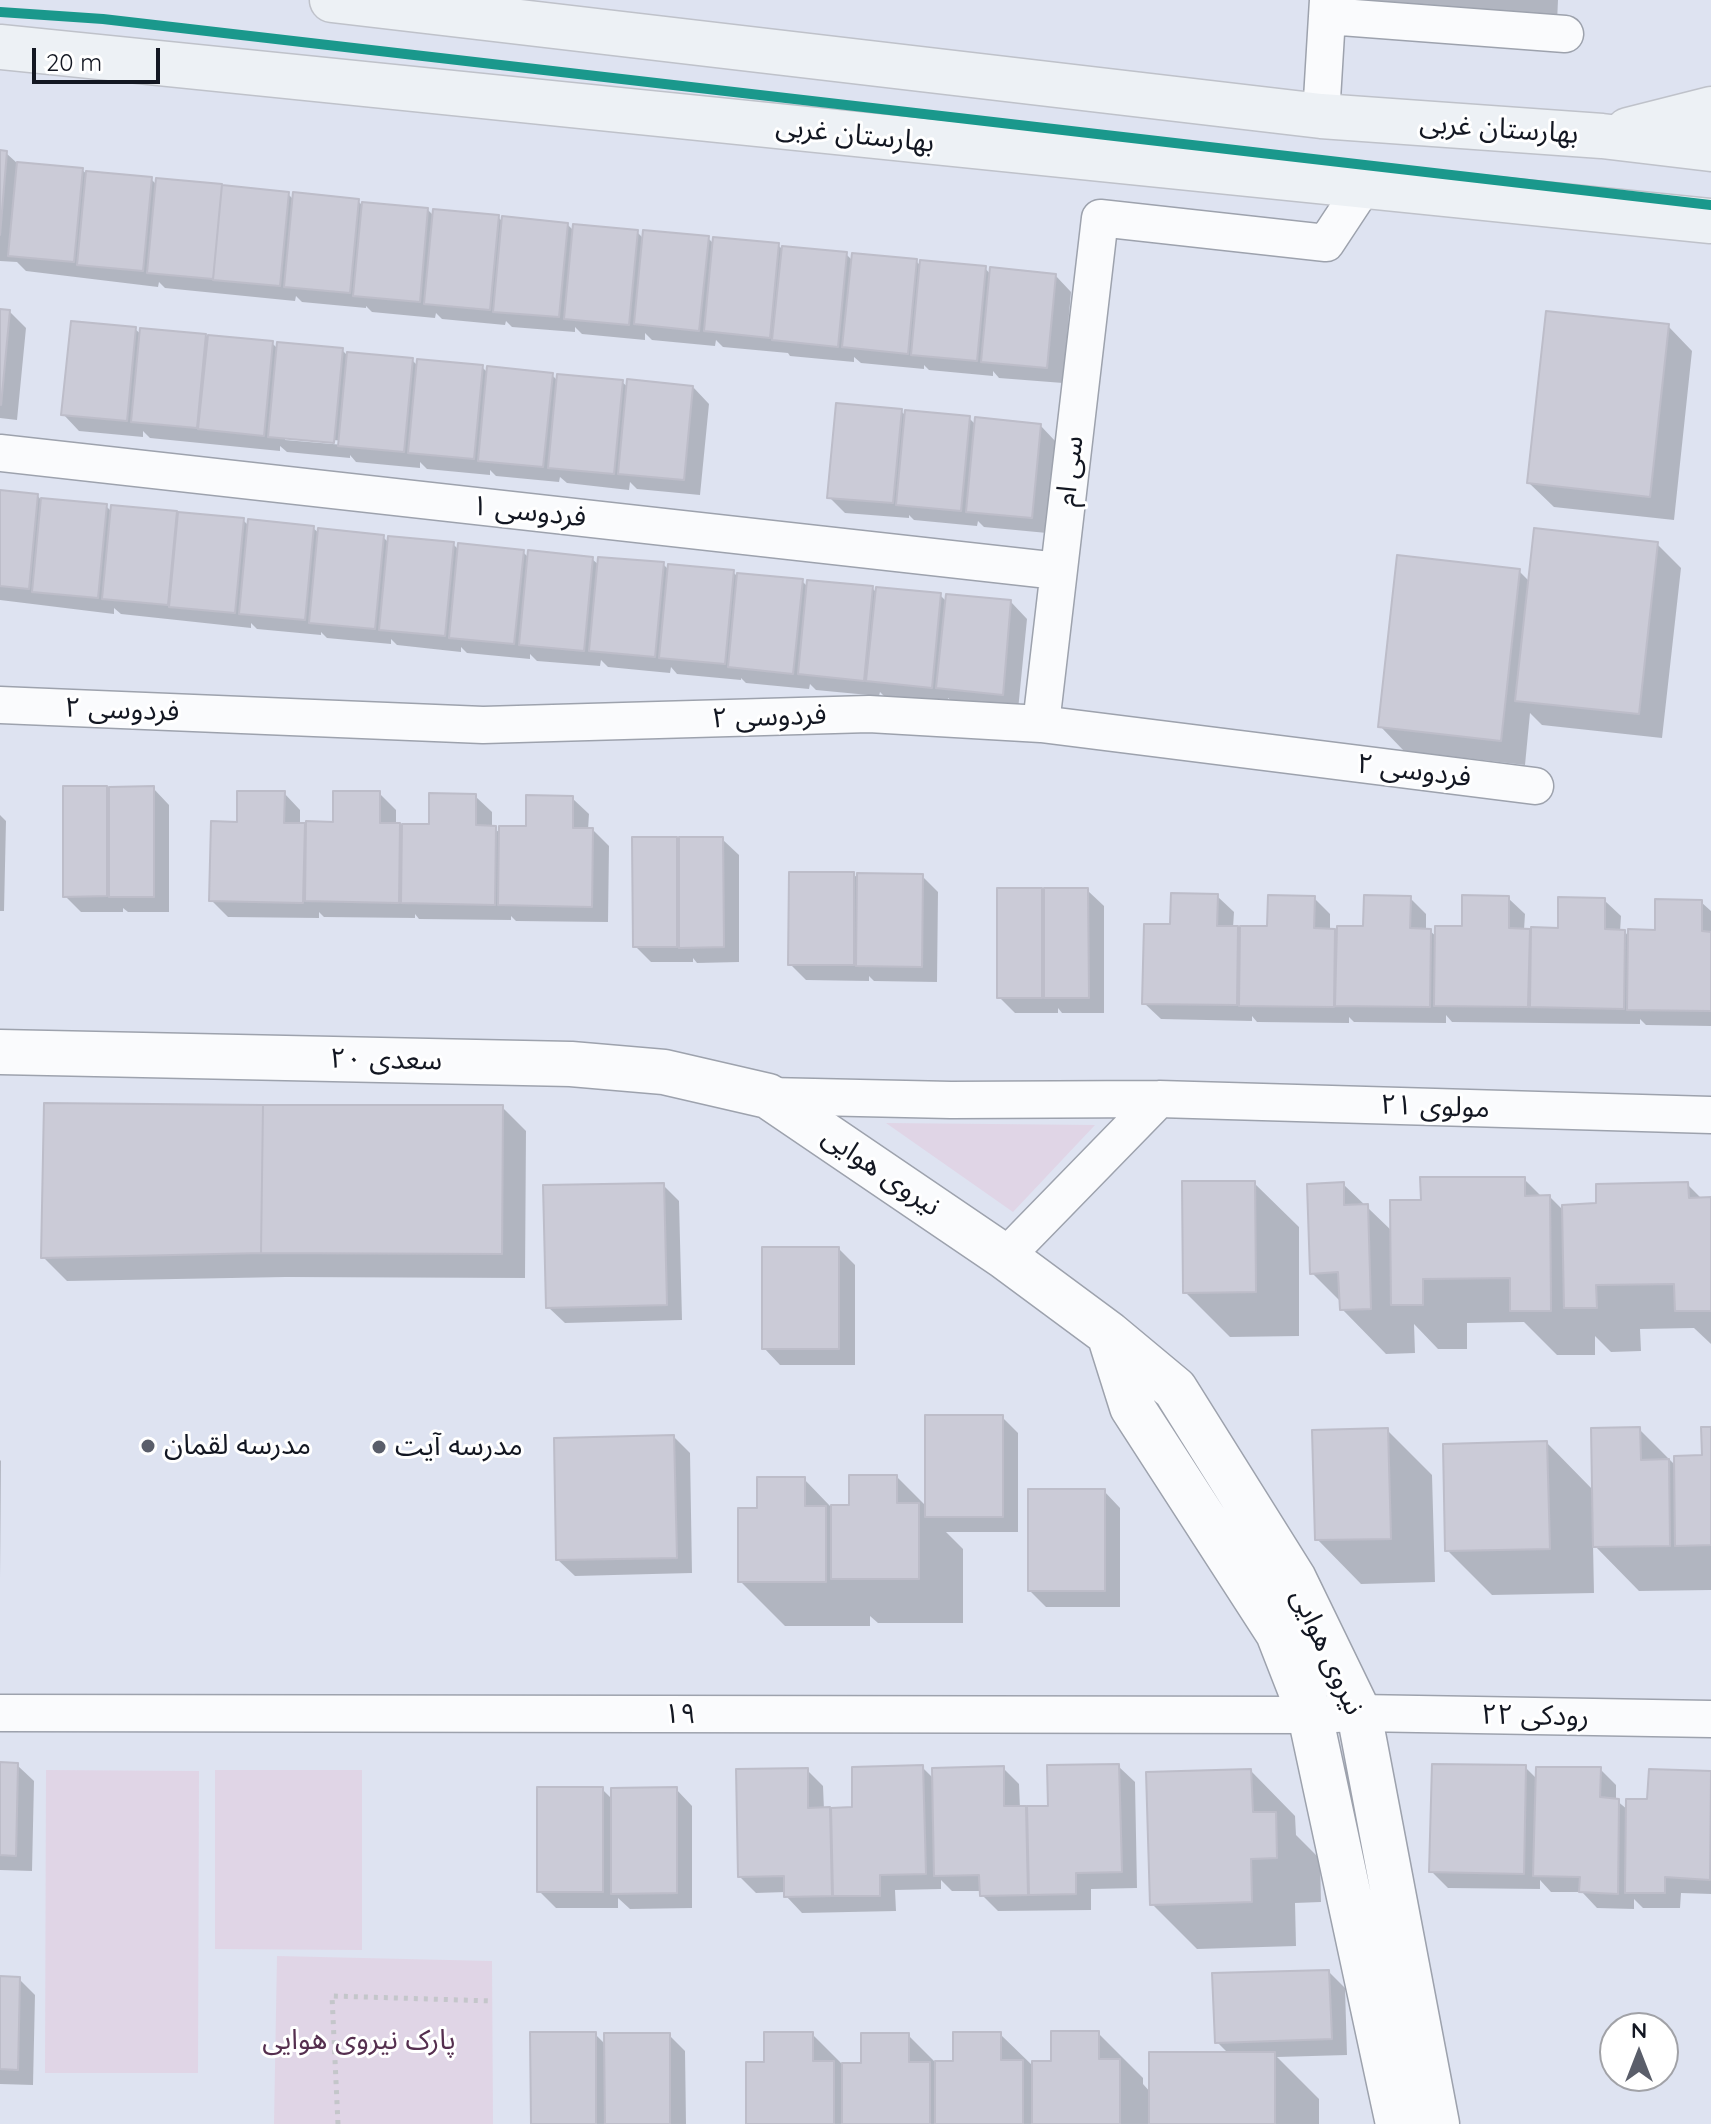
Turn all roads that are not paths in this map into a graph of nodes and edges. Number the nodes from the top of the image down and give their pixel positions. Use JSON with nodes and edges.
{"nodes":[{"id":1,"x":332,"y":0,"type":"edge"},
{"id":2,"x":398,"y":4,"type":"edge"},
{"id":3,"x":1328,"y":8,"type":"edge"},
{"id":4,"x":1565,"y":34,"type":"dead end"},
{"id":5,"x":0,"y":47,"type":"edge"},
{"id":6,"x":1711,"y":109,"type":"edge"},
{"id":7,"x":1321,"y":116,"type":"junction"},
{"id":8,"x":1602,"y":136,"type":"junction"},
{"id":9,"x":1711,"y":149,"type":"edge"},
{"id":10,"x":1363,"y":187,"type":"junction"},
{"id":11,"x":1711,"y":221,"type":"edge"},
{"id":12,"x":0,"y":453,"type":"edge"},
{"id":13,"x":1058,"y":571,"type":"junction"},
{"id":14,"x":0,"y":705,"type":"edge"},
{"id":15,"x":1041,"y":724,"type":"junction"},
{"id":16,"x":1535,"y":786,"type":"dead end"},
{"id":17,"x":0,"y":1052,"type":"edge"},
{"id":18,"x":768,"y":1096,"type":"junction"},
{"id":19,"x":1159,"y":1099,"type":"junction"},
{"id":20,"x":1711,"y":1115,"type":"edge"},
{"id":21,"x":1005,"y":1257,"type":"junction"},
{"id":22,"x":1109,"y":1334,"type":"junction"},
{"id":23,"x":0,"y":1713,"type":"edge"},
{"id":24,"x":1359,"y":1713,"type":"junction"},
{"id":25,"x":1310,"y":1715,"type":"junction"},
{"id":26,"x":1711,"y":1719,"type":"edge"},
{"id":27,"x":1398,"y":2124,"type":"edge"},
{"id":28,"x":1437,"y":2124,"type":"edge"}],
"edges":[{"from":1,"to":2,"type":"main road","name":"بهارستان غربی"},
{"from":2,"to":7,"type":"main road","name":"بهارستان غربی"},
{"from":3,"to":4,"type":"street"},
{"from":3,"to":7,"type":"street"},
{"from":5,"to":10,"type":"main road","name":"بهارستان غربی"},
{"from":6,"to":8,"type":"main road"},
{"from":7,"to":8,"type":"main road","name":"بهارستان غربی"},
{"from":8,"to":9,"type":"main road","name":"بهارستان غربی"},
{"from":10,"to":11,"type":"main road","name":"بهارستان غربی"},
{"from":10,"to":13,"type":"street","name":"سی ام"},
{"from":12,"to":13,"type":"street","name":"فردوسی ۱"},
{"from":13,"to":15,"type":"street","name":"سی ام"},
{"from":14,"to":15,"type":"street","name":"فردوسی ۲"},
{"from":15,"to":16,"type":"street","name":"فردوسی ۲"},
{"from":17,"to":18,"type":"street","name":"سعدی ۲۰"},
{"from":18,"to":19,"type":"street","name":"مولوی ۲۱"},
{"from":18,"to":21,"type":"street","name":"نیروی هوایی"},
{"from":19,"to":20,"type":"street","name":"مولوی ۲۱"},
{"from":19,"to":21,"type":"street"},
{"from":21,"to":22,"type":"street","name":"نیروی هوایی"},
{"from":22,"to":24,"type":"street","name":"نیروی هوایی"},
{"from":22,"to":25,"type":"street","name":"نیروی هوایی"},
{"from":23,"to":25,"type":"street","name":"۱۹"},
{"from":24,"to":25,"type":"street","name":"۱۹"},
{"from":24,"to":26,"type":"street","name":"رودکی ۲۲"},
{"from":24,"to":28,"type":"street","name":"نیروی هوایی"},
{"from":25,"to":27,"type":"street","name":"نیروی هوایی"}]}
